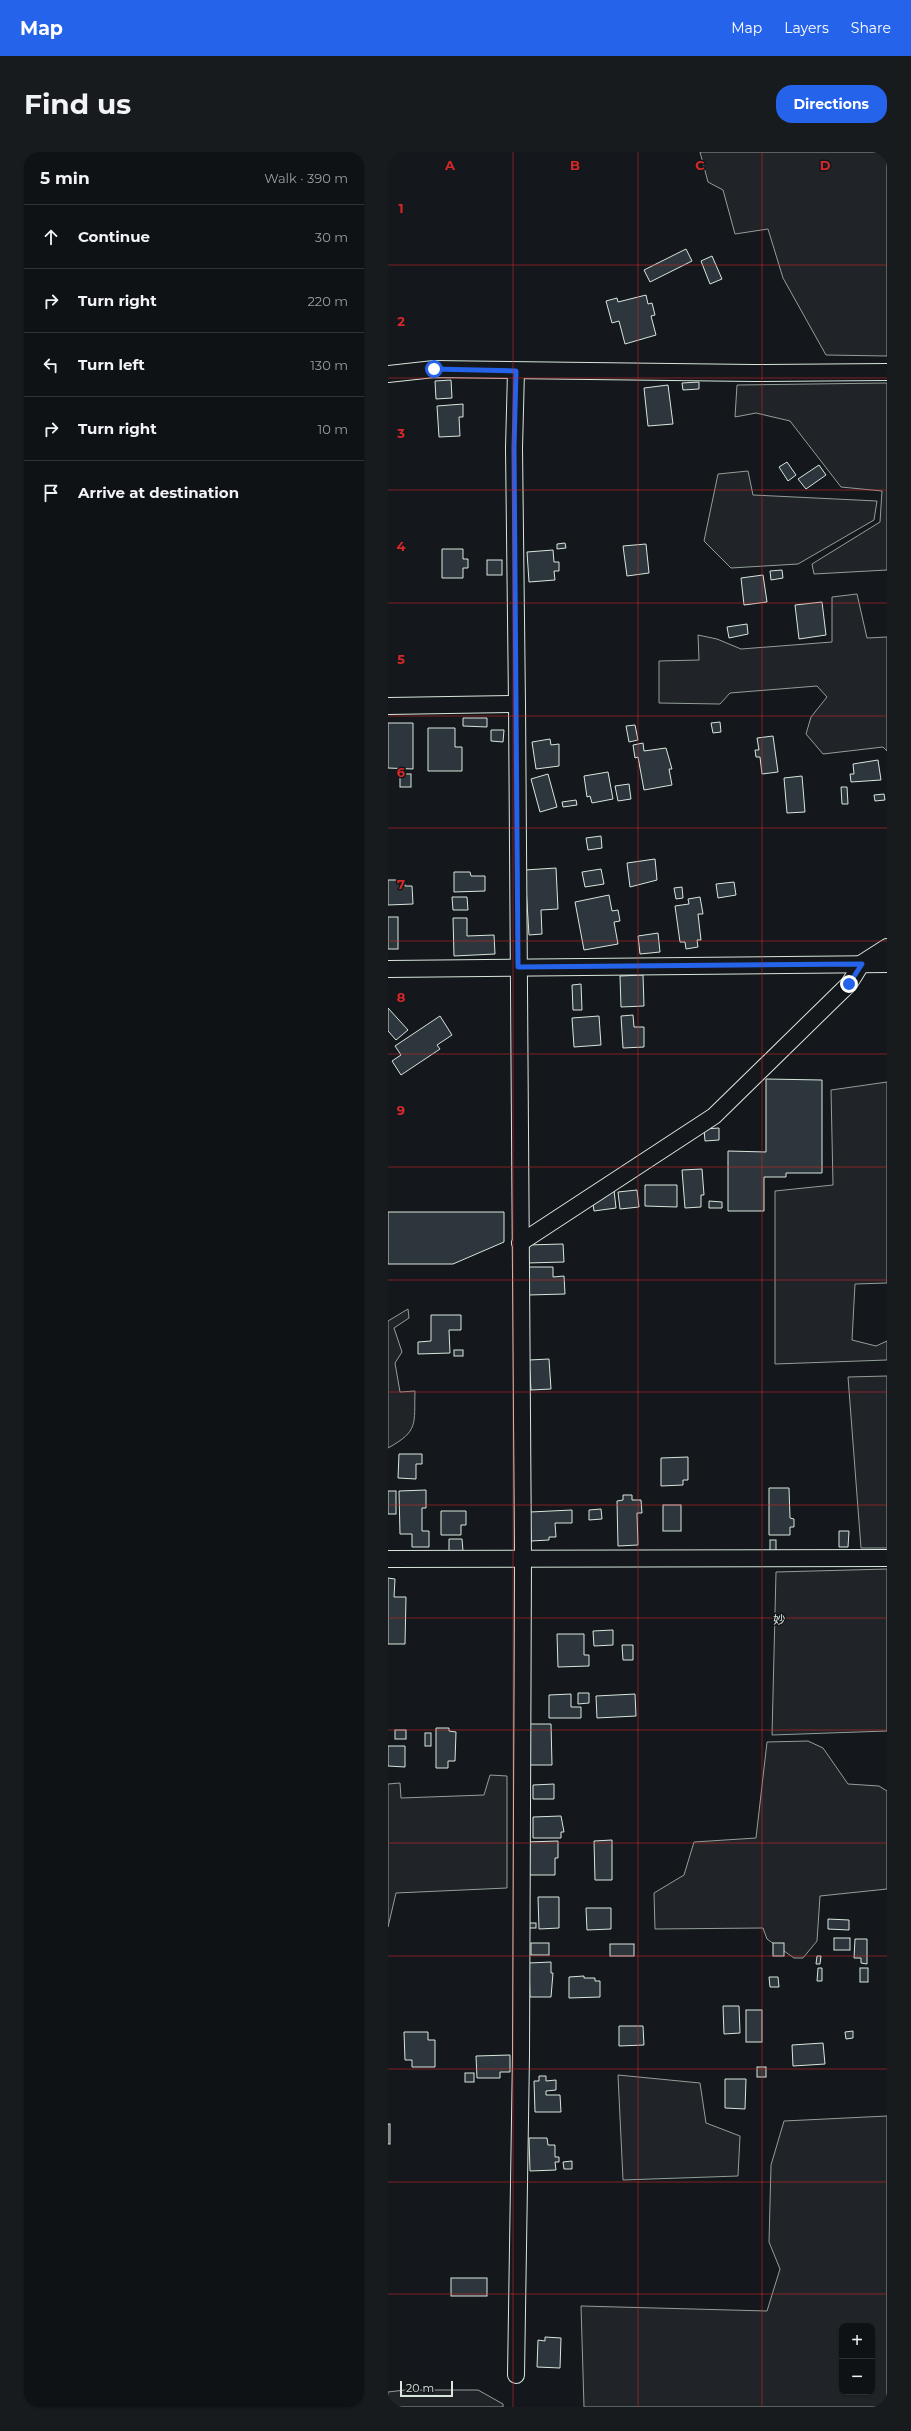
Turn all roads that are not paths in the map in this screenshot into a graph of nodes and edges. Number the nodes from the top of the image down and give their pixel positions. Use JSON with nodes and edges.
{"nodes":[{"id":1,"x":516,"y":371,"type":"junction"},
{"id":2,"x":887,"y":372,"type":"edge"},
{"id":3,"x":388,"y":374,"type":"edge"},
{"id":4,"x":518,"y":704,"type":"junction"},
{"id":5,"x":388,"y":706,"type":"edge"},
{"id":6,"x":887,"y":947,"type":"edge"},
{"id":7,"x":862,"y":964,"type":"junction"},
{"id":8,"x":887,"y":964,"type":"edge"},
{"id":9,"x":518,"y":967,"type":"junction"},
{"id":10,"x":388,"y":969,"type":"edge"},
{"id":11,"x":520,"y":1243,"type":"junction"},
{"id":12,"x":887,"y":1558,"type":"edge"},
{"id":13,"x":388,"y":1559,"type":"edge"},
{"id":14,"x":523,"y":1559,"type":"junction"},
{"id":15,"x":516,"y":2375,"type":"dead end"}],
"edges":[{"from":1,"to":2,"type":"street"},
{"from":1,"to":3,"type":"street"},
{"from":1,"to":4,"type":"street"},
{"from":4,"to":5,"type":"street"},
{"from":4,"to":9,"type":"street"},
{"from":6,"to":7,"type":"street"},
{"from":7,"to":8,"type":"street"},
{"from":7,"to":9,"type":"street"},
{"from":7,"to":11,"type":"street"},
{"from":9,"to":10,"type":"street"},
{"from":9,"to":11,"type":"street"},
{"from":11,"to":14,"type":"street"},
{"from":12,"to":14,"type":"street"},
{"from":13,"to":14,"type":"street"},
{"from":14,"to":15,"type":"street"}]}
